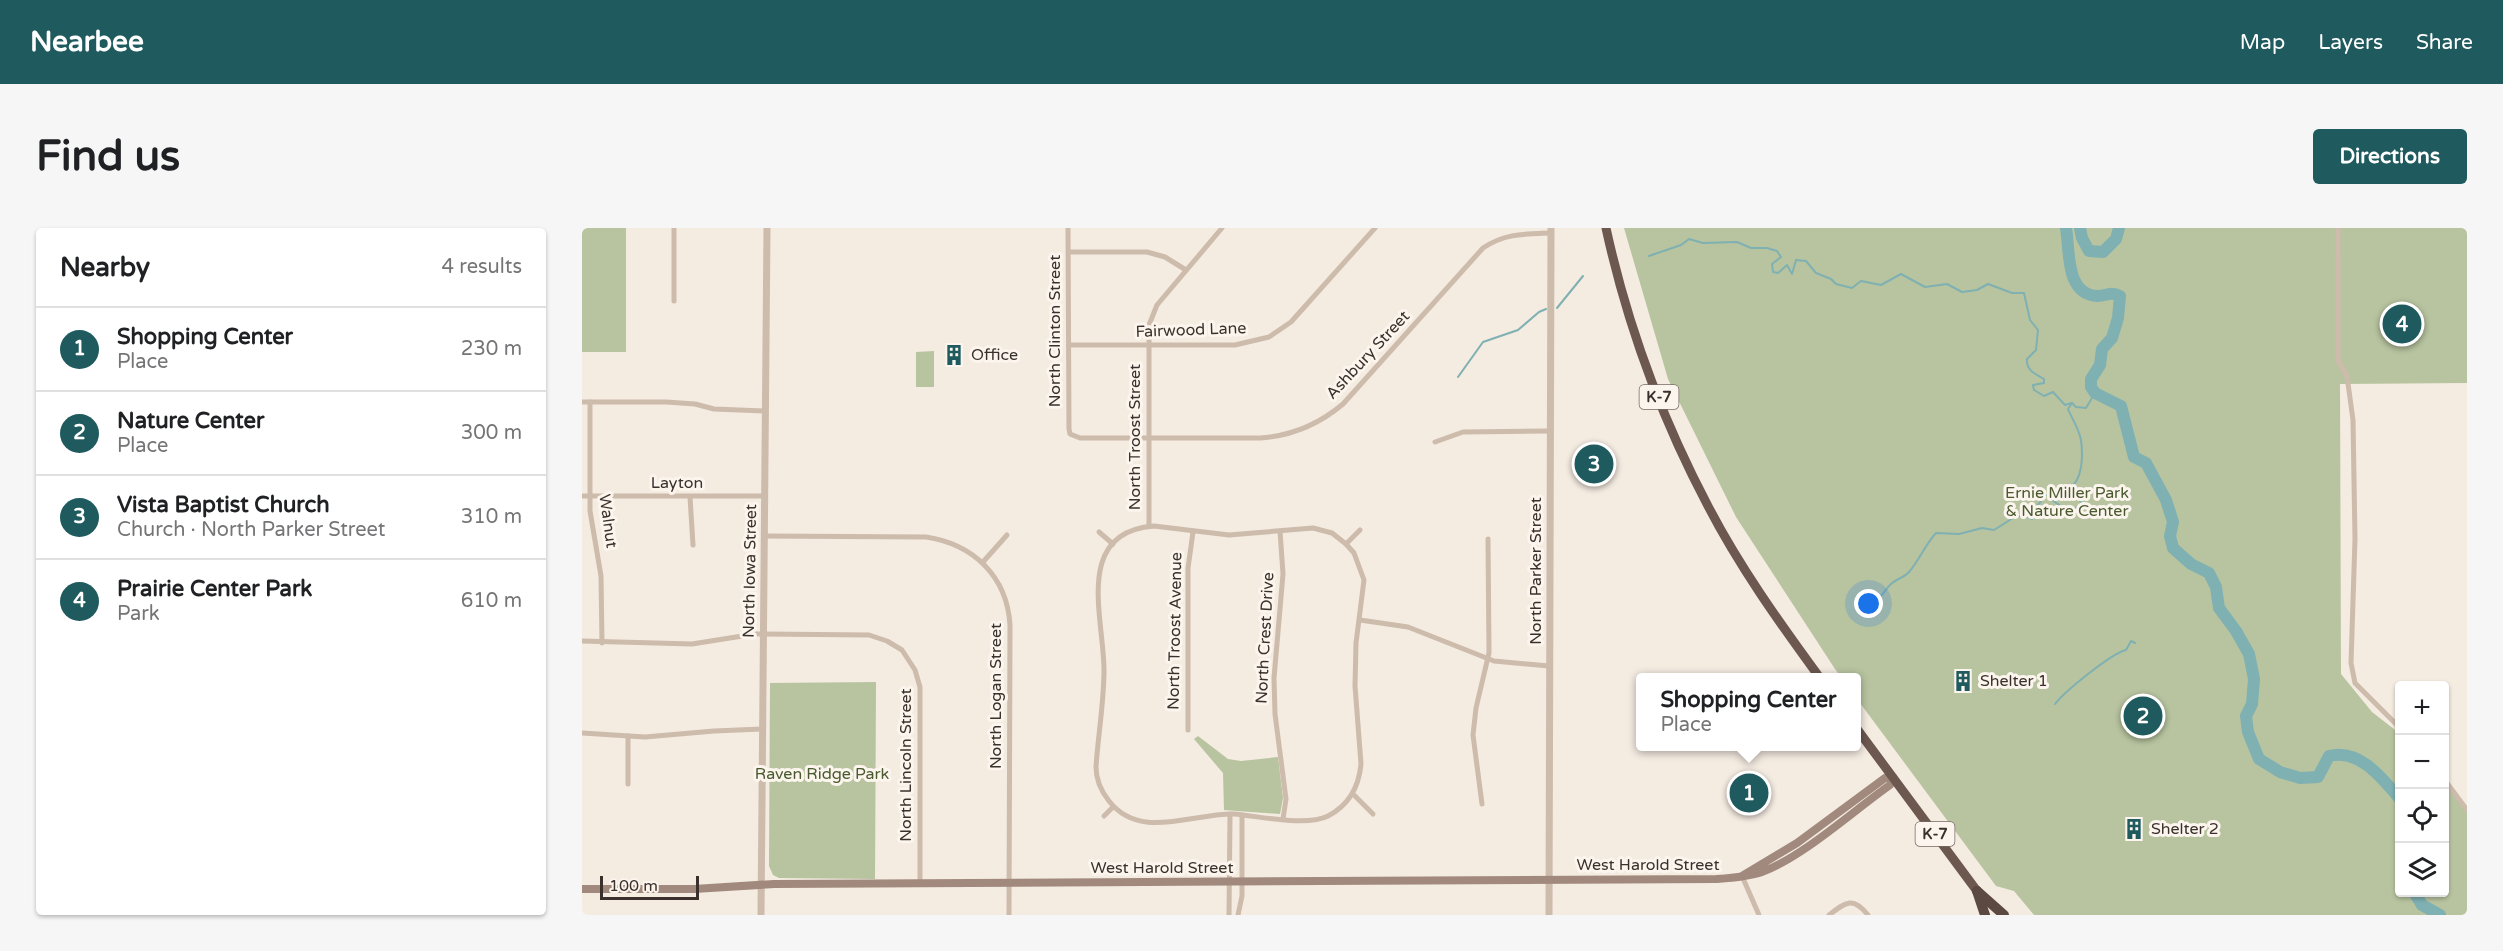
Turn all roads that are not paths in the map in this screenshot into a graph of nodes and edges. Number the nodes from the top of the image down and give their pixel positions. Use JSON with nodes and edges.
{"nodes":[{"id":1,"x":674,"y":228,"type":"edge"},
{"id":2,"x":766,"y":228,"type":"edge"},
{"id":3,"x":1068,"y":228,"type":"edge"},
{"id":4,"x":1222,"y":228,"type":"edge"},
{"id":5,"x":1376,"y":228,"type":"edge"},
{"id":6,"x":1606,"y":228,"type":"edge"},
{"id":7,"x":2338,"y":228,"type":"edge"},
{"id":8,"x":1551,"y":231,"type":"edge"},
{"id":9,"x":1069,"y":252,"type":"junction"},
{"id":10,"x":1186,"y":270,"type":"junction"},
{"id":11,"x":674,"y":302,"type":"dead end"},
{"id":12,"x":1069,"y":345,"type":"junction"},
{"id":13,"x":1148,"y":345,"type":"junction"},
{"id":14,"x":582,"y":402,"type":"edge"},
{"id":15,"x":590,"y":402,"type":"junction"},
{"id":16,"x":766,"y":411,"type":"junction"},
{"id":17,"x":1549,"y":431,"type":"junction"},
{"id":18,"x":1070,"y":434,"type":"joint"},
{"id":19,"x":1148,"y":438,"type":"junction"},
{"id":20,"x":1435,"y":442,"type":"dead end"},
{"id":21,"x":582,"y":496,"type":"edge"},
{"id":22,"x":590,"y":496,"type":"junction"},
{"id":23,"x":765,"y":496,"type":"junction"},
{"id":24,"x":690,"y":497,"type":"junction"},
{"id":25,"x":1149,"y":526,"type":"junction"},
{"id":26,"x":1360,"y":530,"type":"dead end"},
{"id":27,"x":1280,"y":531,"type":"junction"},
{"id":28,"x":1099,"y":532,"type":"dead end"},
{"id":29,"x":1193,"y":532,"type":"junction"},
{"id":30,"x":1007,"y":535,"type":"dead end"},
{"id":31,"x":764,"y":536,"type":"junction"},
{"id":32,"x":1488,"y":539,"type":"dead end"},
{"id":33,"x":1113,"y":544,"type":"junction"},
{"id":34,"x":1346,"y":544,"type":"junction"},
{"id":35,"x":693,"y":545,"type":"dead end"},
{"id":36,"x":983,"y":562,"type":"junction"},
{"id":37,"x":1360,"y":620,"type":"junction"},
{"id":38,"x":763,"y":633,"type":"junction"},
{"id":39,"x":582,"y":641,"type":"edge"},
{"id":40,"x":602,"y":643,"type":"junction"},
{"id":41,"x":1487,"y":659,"type":"junction"},
{"id":42,"x":1549,"y":666,"type":"junction"},
{"id":43,"x":1816,"y":673,"type":"edge"},
{"id":44,"x":2395,"y":723,"type":"edge"},
{"id":45,"x":762,"y":729,"type":"junction"},
{"id":46,"x":1188,"y":730,"type":"dead end"},
{"id":47,"x":582,"y":733,"type":"edge"},
{"id":48,"x":1861,"y":734,"type":"edge"},
{"id":49,"x":628,"y":736,"type":"junction"},
{"id":50,"x":1893,"y":777,"type":"junction"},
{"id":51,"x":628,"y":784,"type":"dead end"},
{"id":52,"x":2449,"y":785,"type":"edge"},
{"id":53,"x":1353,"y":794,"type":"junction"},
{"id":54,"x":1482,"y":804,"type":"dead end"},
{"id":55,"x":1113,"y":807,"type":"junction"},
{"id":56,"x":2467,"y":810,"type":"edge"},
{"id":57,"x":1230,"y":814,"type":"junction"},
{"id":58,"x":1373,"y":814,"type":"dead end"},
{"id":59,"x":1242,"y":815,"type":"junction"},
{"id":60,"x":1104,"y":816,"type":"dead end"},
{"id":61,"x":1284,"y":819,"type":"junction"},
{"id":62,"x":1742,"y":876,"type":"junction"},
{"id":63,"x":1549,"y":879,"type":"junction"},
{"id":64,"x":1230,"y":881,"type":"junction"},
{"id":65,"x":1242,"y":881,"type":"junction"},
{"id":66,"x":920,"y":883,"type":"junction"},
{"id":67,"x":1009,"y":883,"type":"junction"},
{"id":68,"x":761,"y":884,"type":"junction"},
{"id":69,"x":582,"y":889,"type":"edge"},
{"id":70,"x":1977,"y":891,"type":"junction"},
{"id":71,"x":761,"y":915,"type":"edge"},
{"id":72,"x":1009,"y":915,"type":"edge"},
{"id":73,"x":1229,"y":915,"type":"edge"},
{"id":74,"x":1238,"y":915,"type":"edge"},
{"id":75,"x":1549,"y":915,"type":"edge"},
{"id":76,"x":1759,"y":915,"type":"edge"},
{"id":77,"x":1829,"y":915,"type":"edge"},
{"id":78,"x":1868,"y":915,"type":"edge"},
{"id":79,"x":1986,"y":915,"type":"edge"},
{"id":80,"x":2004,"y":915,"type":"edge"}],
"edges":[{"from":1,"to":11,"type":"street"},
{"from":2,"to":16,"type":"street","name":"North Iowa Street"},
{"from":3,"to":9,"type":"street","name":"North Clinton Street"},
{"from":4,"to":10,"type":"street","name":"North Troost Street"},
{"from":5,"to":13,"type":"street","name":"Fairwood Lane"},
{"from":6,"to":43,"type":"highway","number":"K-7"},
{"from":7,"to":44,"type":"street"},
{"from":8,"to":17,"type":"street","name":"North Parker Street"},
{"from":8,"to":19,"type":"street","name":"Ashbury Street"},
{"from":9,"to":10,"type":"street"},
{"from":9,"to":12,"type":"street","name":"North Clinton Street"},
{"from":10,"to":13,"type":"street","name":"North Troost Street"},
{"from":12,"to":13,"type":"street","name":"Fairwood Lane"},
{"from":12,"to":18,"type":"street","name":"North Clinton Street"},
{"from":13,"to":19,"type":"street","name":"North Troost Street"},
{"from":14,"to":15,"type":"street"},
{"from":15,"to":16,"type":"street"},
{"from":15,"to":22,"type":"street","name":"Walnut"},
{"from":16,"to":23,"type":"street","name":"North Iowa Street"},
{"from":17,"to":20,"type":"street"},
{"from":17,"to":42,"type":"street","name":"North Parker Street"},
{"from":18,"to":19,"type":"street","name":"Ashbury Street"},
{"from":19,"to":25,"type":"street","name":"North Troost Street"},
{"from":21,"to":22,"type":"street","name":"Layton"},
{"from":22,"to":24,"type":"street","name":"Layton"},
{"from":22,"to":40,"type":"street","name":"Walnut"},
{"from":23,"to":24,"type":"street","name":"Layton"},
{"from":23,"to":31,"type":"street","name":"North Iowa Street"},
{"from":24,"to":35,"type":"street"},
{"from":25,"to":29,"type":"street"},
{"from":25,"to":33,"type":"street"},
{"from":26,"to":34,"type":"street"},
{"from":27,"to":29,"type":"street"},
{"from":27,"to":34,"type":"street"},
{"from":27,"to":61,"type":"street","name":"North Crest Drive"},
{"from":28,"to":33,"type":"street"},
{"from":29,"to":46,"type":"street","name":"North Troost Avenue"},
{"from":30,"to":36,"type":"street"},
{"from":31,"to":36,"type":"street","name":"North Logan Street"},
{"from":31,"to":38,"type":"street","name":"North Iowa Street"},
{"from":32,"to":41,"type":"street"},
{"from":33,"to":55,"type":"street"},
{"from":34,"to":37,"type":"street"},
{"from":36,"to":67,"type":"street","name":"North Logan Street"},
{"from":37,"to":41,"type":"street"},
{"from":37,"to":53,"type":"street"},
{"from":38,"to":40,"type":"street","name":"North Lincoln Street"},
{"from":38,"to":45,"type":"street","name":"North Iowa Street"},
{"from":38,"to":66,"type":"street","name":"North Lincoln Street"},
{"from":39,"to":40,"type":"street","name":"North Lincoln Street"},
{"from":41,"to":42,"type":"street"},
{"from":41,"to":54,"type":"street"},
{"from":42,"to":63,"type":"street","name":"North Parker Street"},
{"from":45,"to":49,"type":"street"},
{"from":45,"to":68,"type":"street","name":"North Iowa Street"},
{"from":47,"to":49,"type":"street"},
{"from":48,"to":50,"type":"highway","number":"K-7"},
{"from":49,"to":51,"type":"street"},
{"from":50,"to":62,"type":"main road","name":"West Harold Street"},
{"from":50,"to":70,"type":"highway","number":"K-7"},
{"from":52,"to":56,"type":"street"},
{"from":53,"to":58,"type":"street"},
{"from":53,"to":61,"type":"street"},
{"from":55,"to":57,"type":"street"},
{"from":55,"to":60,"type":"street"},
{"from":57,"to":59,"type":"street"},
{"from":57,"to":64,"type":"street"},
{"from":59,"to":61,"type":"street"},
{"from":59,"to":65,"type":"street"},
{"from":62,"to":63,"type":"main road","name":"West Harold Street"},
{"from":62,"to":76,"type":"street"},
{"from":63,"to":65,"type":"main road","name":"West Harold Street"},
{"from":63,"to":75,"type":"street","name":"North Parker Street"},
{"from":64,"to":65,"type":"main road","name":"West Harold Street"},
{"from":64,"to":67,"type":"main road","name":"West Harold Street"},
{"from":64,"to":73,"type":"street"},
{"from":65,"to":74,"type":"street"},
{"from":66,"to":67,"type":"main road","name":"West Harold Street"},
{"from":66,"to":68,"type":"main road","name":"West Harold Street"},
{"from":67,"to":72,"type":"street","name":"North Logan Street"},
{"from":68,"to":69,"type":"main road","name":"West Harold Street"},
{"from":68,"to":71,"type":"street","name":"North Iowa Street"},
{"from":70,"to":79,"type":"highway","number":"K-7"},
{"from":70,"to":80,"type":"highway","number":"K-7"},
{"from":77,"to":78,"type":"street"}]}
